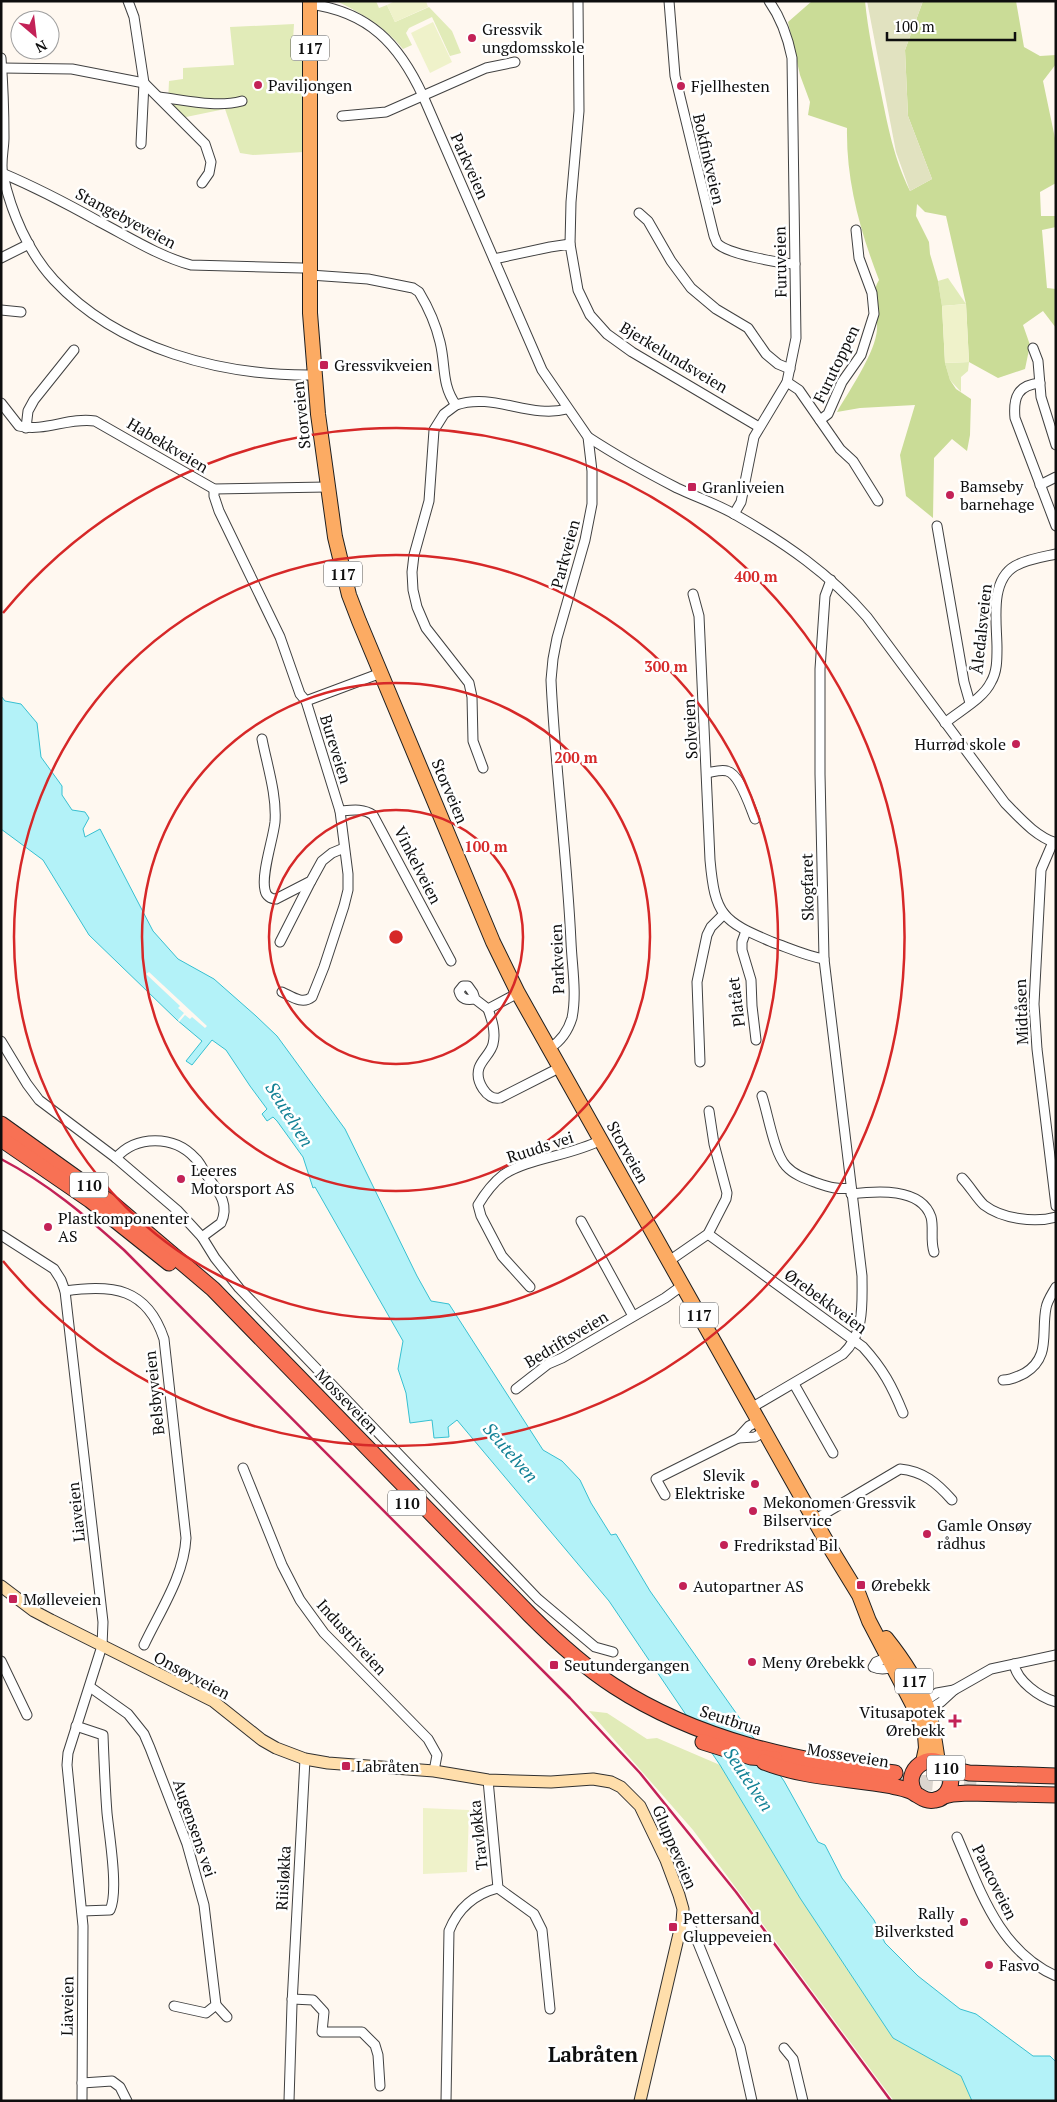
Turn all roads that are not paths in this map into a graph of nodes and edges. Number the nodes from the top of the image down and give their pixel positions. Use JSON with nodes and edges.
{"nodes":[{"id":1,"x":128,"y":1,"type":"edge"},
{"id":2,"x":578,"y":1,"type":"edge"},
{"id":3,"x":669,"y":1,"type":"edge"},
{"id":4,"x":769,"y":1,"type":"edge"},
{"id":5,"x":310,"y":3,"type":"edge"},
{"id":6,"x":1,"y":58,"type":"edge"},
{"id":7,"x":514,"y":62,"type":"dead end"},
{"id":8,"x":2,"y":68,"type":"edge"},
{"id":9,"x":144,"y":83,"type":"junction"},
{"id":10,"x":423,"y":96,"type":"junction"},
{"id":11,"x":159,"y":97,"type":"junction"},
{"id":12,"x":242,"y":101,"type":"dead end"},
{"id":13,"x":342,"y":116,"type":"dead end"},
{"id":14,"x":141,"y":144,"type":"dead end"},
{"id":15,"x":2,"y":146,"type":"edge"},
{"id":16,"x":2,"y":173,"type":"edge"},
{"id":17,"x":202,"y":183,"type":"dead end"},
{"id":18,"x":639,"y":214,"type":"dead end"},
{"id":19,"x":856,"y":230,"type":"dead end"},
{"id":20,"x":29,"y":244,"type":"junction"},
{"id":21,"x":570,"y":244,"type":"junction"},
{"id":22,"x":1,"y":258,"type":"edge"},
{"id":23,"x":494,"y":259,"type":"junction"},
{"id":24,"x":795,"y":264,"type":"junction"},
{"id":25,"x":306,"y":271,"type":"junction"},
{"id":26,"x":1,"y":310,"type":"edge"},
{"id":27,"x":21,"y":312,"type":"dead end"},
{"id":28,"x":1034,"y":348,"type":"dead end"},
{"id":29,"x":74,"y":350,"type":"dead end"},
{"id":30,"x":790,"y":369,"type":"junction"},
{"id":31,"x":314,"y":375,"type":"junction"},
{"id":32,"x":787,"y":382,"type":"junction"},
{"id":33,"x":1040,"y":383,"type":"junction"},
{"id":34,"x":1,"y":403,"type":"edge"},
{"id":35,"x":456,"y":405,"type":"junction"},
{"id":36,"x":567,"y":409,"type":"junction"},
{"id":37,"x":820,"y":420,"type":"junction"},
{"id":38,"x":760,"y":427,"type":"junction"},
{"id":39,"x":26,"y":428,"type":"junction"},
{"id":40,"x":588,"y":437,"type":"junction"},
{"id":41,"x":1056,"y":445,"type":"edge"},
{"id":42,"x":1056,"y":477,"type":"edge"},
{"id":43,"x":1040,"y":485,"type":"junction"},
{"id":44,"x":327,"y":487,"type":"junction"},
{"id":45,"x":214,"y":489,"type":"junction"},
{"id":46,"x":878,"y":501,"type":"dead end"},
{"id":47,"x":734,"y":514,"type":"junction"},
{"id":48,"x":937,"y":526,"type":"dead end"},
{"id":49,"x":1056,"y":526,"type":"edge"},
{"id":50,"x":1056,"y":554,"type":"edge"},
{"id":51,"x":832,"y":580,"type":"junction"},
{"id":52,"x":693,"y":594,"type":"dead end"},
{"id":53,"x":381,"y":673,"type":"junction"},
{"id":54,"x":306,"y":701,"type":"junction"},
{"id":55,"x":970,"y":703,"type":"junction"},
{"id":56,"x":945,"y":722,"type":"junction"},
{"id":57,"x":262,"y":739,"type":"dead end"},
{"id":58,"x":483,"y":768,"type":"dead end"},
{"id":59,"x":707,"y":773,"type":"junction"},
{"id":60,"x":340,"y":811,"type":"junction"},
{"id":61,"x":755,"y":819,"type":"dead end"},
{"id":62,"x":1054,"y":843,"type":"edge"},
{"id":63,"x":344,"y":848,"type":"junction"},
{"id":64,"x":311,"y":881,"type":"junction"},
{"id":65,"x":724,"y":914,"type":"junction"},
{"id":66,"x":746,"y":931,"type":"junction"},
{"id":67,"x":280,"y":942,"type":"dead end"},
{"id":68,"x":824,"y":959,"type":"junction"},
{"id":69,"x":451,"y":961,"type":"dead end"},
{"id":70,"x":282,"y":992,"type":"dead end"},
{"id":71,"x":518,"y":992,"type":"junction"},
{"id":72,"x":475,"y":1000,"type":"dead end"},
{"id":73,"x":488,"y":1009,"type":"junction"},
{"id":74,"x":756,"y":1040,"type":"dead end"},
{"id":75,"x":1,"y":1041,"type":"edge"},
{"id":76,"x":550,"y":1048,"type":"junction"},
{"id":77,"x":700,"y":1062,"type":"dead end"},
{"id":78,"x":553,"y":1071,"type":"dead end"},
{"id":79,"x":762,"y":1096,"type":"dead end"},
{"id":80,"x":709,"y":1111,"type":"dead end"},
{"id":81,"x":1,"y":1124,"type":"edge"},
{"id":82,"x":1,"y":1139,"type":"edge"},
{"id":83,"x":601,"y":1140,"type":"junction"},
{"id":84,"x":116,"y":1158,"type":"junction"},
{"id":85,"x":962,"y":1178,"type":"dead end"},
{"id":86,"x":1054,"y":1182,"type":"edge"},
{"id":87,"x":851,"y":1191,"type":"junction"},
{"id":88,"x":1056,"y":1206,"type":"edge"},
{"id":89,"x":1056,"y":1217,"type":"edge"},
{"id":90,"x":581,"y":1222,"type":"dead end"},
{"id":91,"x":708,"y":1234,"type":"junction"},
{"id":92,"x":1,"y":1236,"type":"edge"},
{"id":93,"x":202,"y":1237,"type":"junction"},
{"id":94,"x":934,"y":1252,"type":"dead end"},
{"id":95,"x":669,"y":1261,"type":"junction"},
{"id":96,"x":530,"y":1287,"type":"dead end"},
{"id":97,"x":1056,"y":1287,"type":"edge"},
{"id":98,"x":684,"y":1288,"type":"junction"},
{"id":99,"x":65,"y":1291,"type":"junction"},
{"id":100,"x":633,"y":1316,"type":"junction"},
{"id":101,"x":855,"y":1340,"type":"junction"},
{"id":102,"x":1003,"y":1380,"type":"dead end"},
{"id":103,"x":794,"y":1384,"type":"junction"},
{"id":104,"x":516,"y":1389,"type":"dead end"},
{"id":105,"x":752,"y":1408,"type":"junction"},
{"id":106,"x":903,"y":1413,"type":"dead end"},
{"id":107,"x":761,"y":1426,"type":"junction"},
{"id":108,"x":833,"y":1453,"type":"dead end"},
{"id":109,"x":243,"y":1468,"type":"dead end"},
{"id":110,"x":665,"y":1496,"type":"dead end"},
{"id":111,"x":952,"y":1500,"type":"dead end"},
{"id":112,"x":814,"y":1520,"type":"junction"},
{"id":113,"x":1,"y":1586,"type":"edge"},
{"id":114,"x":144,"y":1645,"type":"dead end"},
{"id":115,"x":102,"y":1646,"type":"junction"},
{"id":116,"x":613,"y":1652,"type":"dead end"},
{"id":117,"x":1056,"y":1655,"type":"edge"},
{"id":118,"x":1,"y":1661,"type":"edge"},
{"id":119,"x":1014,"y":1664,"type":"junction"},
{"id":120,"x":90,"y":1687,"type":"junction"},
{"id":121,"x":1056,"y":1702,"type":"edge"},
{"id":122,"x":923,"y":1707,"type":"junction"},
{"id":123,"x":27,"y":1715,"type":"dead end"},
{"id":124,"x":658,"y":1717,"type":"junction"},
{"id":125,"x":76,"y":1726,"type":"junction"},
{"id":126,"x":305,"y":1759,"type":"junction"},
{"id":127,"x":795,"y":1761,"type":"junction"},
{"id":128,"x":931,"y":1764,"type":"junction"},
{"id":129,"x":434,"y":1771,"type":"junction"},
{"id":130,"x":895,"y":1776,"type":"tunnel mouth"},
{"id":131,"x":1056,"y":1776,"type":"edge"},
{"id":132,"x":488,"y":1780,"type":"junction"},
{"id":133,"x":1056,"y":1782,"type":"edge"},
{"id":134,"x":1056,"y":1789,"type":"edge"},
{"id":135,"x":915,"y":1793,"type":"junction"},
{"id":136,"x":1056,"y":1795,"type":"edge"},
{"id":137,"x":944,"y":1796,"type":"junction"},
{"id":138,"x":957,"y":1837,"type":"dead end"},
{"id":139,"x":498,"y":1888,"type":"junction"},
{"id":140,"x":82,"y":1911,"type":"junction"},
{"id":141,"x":682,"y":1921,"type":"junction"},
{"id":142,"x":1056,"y":1976,"type":"edge"},
{"id":143,"x":292,"y":1999,"type":"junction"},
{"id":144,"x":216,"y":2005,"type":"junction"},
{"id":145,"x":174,"y":2006,"type":"dead end"},
{"id":146,"x":550,"y":2009,"type":"dead end"},
{"id":147,"x":227,"y":2017,"type":"dead end"},
{"id":148,"x":784,"y":2048,"type":"dead end"},
{"id":149,"x":82,"y":2083,"type":"junction"},
{"id":150,"x":380,"y":2086,"type":"dead end"},
{"id":151,"x":82,"y":2101,"type":"edge"},
{"id":152,"x":127,"y":2101,"type":"edge"},
{"id":153,"x":289,"y":2101,"type":"edge"},
{"id":154,"x":446,"y":2101,"type":"edge"},
{"id":155,"x":640,"y":2101,"type":"edge"},
{"id":156,"x":752,"y":2101,"type":"edge"},
{"id":157,"x":803,"y":2101,"type":"edge"}],
"edges":[{"from":1,"to":9,"type":"street"},
{"from":2,"to":21,"type":"street","name":"Bjerkelundsveien"},
{"from":3,"to":24,"type":"street","name":"Bokfinkveien"},
{"from":4,"to":24,"type":"street","name":"Furuveien"},
{"from":5,"to":10,"type":"street","name":"Parkveien"},
{"from":5,"to":25,"type":"main road","name":"Storveien","number":"117"},
{"from":6,"to":8,"type":"street"},
{"from":7,"to":10,"type":"street"},
{"from":8,"to":9,"type":"street"},
{"from":8,"to":15,"type":"street"},
{"from":9,"to":11,"type":"street"},
{"from":9,"to":14,"type":"street"},
{"from":10,"to":13,"type":"street"},
{"from":10,"to":23,"type":"street","name":"Parkveien"},
{"from":11,"to":12,"type":"street"},
{"from":11,"to":17,"type":"street"},
{"from":15,"to":16,"type":"street"},
{"from":16,"to":20,"type":"street"},
{"from":16,"to":25,"type":"street","name":"Stangebyeveien"},
{"from":18,"to":30,"type":"street"},
{"from":19,"to":37,"type":"street","name":"Furutoppen"},
{"from":20,"to":22,"type":"street"},
{"from":20,"to":31,"type":"street"},
{"from":21,"to":23,"type":"street"},
{"from":21,"to":38,"type":"street","name":"Bjerkelundsveien"},
{"from":23,"to":36,"type":"street","name":"Parkveien"},
{"from":24,"to":30,"type":"street","name":"Furuveien"},
{"from":25,"to":31,"type":"main road","name":"Storveien","number":"117"},
{"from":25,"to":35,"type":"street","name":"Stangebyeveien"},
{"from":26,"to":27,"type":"street"},
{"from":28,"to":33,"type":"street"},
{"from":29,"to":39,"type":"street"},
{"from":30,"to":32,"type":"street","name":"Furuveien"},
{"from":31,"to":44,"type":"main road","name":"Storveien","number":"117"},
{"from":32,"to":37,"type":"street"},
{"from":32,"to":38,"type":"street","name":"Furuveien"},
{"from":33,"to":41,"type":"street"},
{"from":33,"to":43,"type":"street"},
{"from":34,"to":39,"type":"street"},
{"from":35,"to":36,"type":"street"},
{"from":35,"to":58,"type":"street"},
{"from":36,"to":40,"type":"street","name":"Parkveien"},
{"from":37,"to":46,"type":"street"},
{"from":38,"to":47,"type":"street","name":"Furuveien"},
{"from":39,"to":45,"type":"street","name":"Habekkveien"},
{"from":40,"to":47,"type":"street"},
{"from":40,"to":76,"type":"street","name":"Parkveien"},
{"from":42,"to":43,"type":"street"},
{"from":43,"to":49,"type":"street"},
{"from":44,"to":45,"type":"street","name":"Habekkveien"},
{"from":44,"to":53,"type":"main road","name":"Storveien","number":"117"},
{"from":45,"to":54,"type":"street","name":"Bureveien"},
{"from":47,"to":51,"type":"street"},
{"from":48,"to":55,"type":"street"},
{"from":50,"to":55,"type":"street","name":"Åledalsveien"},
{"from":51,"to":56,"type":"street"},
{"from":51,"to":68,"type":"street","name":"Skogfaret"},
{"from":52,"to":59,"type":"street","name":"Solveien"},
{"from":53,"to":54,"type":"street"},
{"from":53,"to":71,"type":"main road","name":"Storveien","number":"117"},
{"from":54,"to":60,"type":"street","name":"Bureveien"},
{"from":55,"to":56,"type":"street","name":"Åledalsveien"},
{"from":56,"to":62,"type":"street"},
{"from":57,"to":64,"type":"street"},
{"from":59,"to":61,"type":"street","name":"Solveien"},
{"from":59,"to":65,"type":"street","name":"Solveien"},
{"from":60,"to":63,"type":"street","name":"Bureveien"},
{"from":60,"to":69,"type":"street","name":"Vinkelveien"},
{"from":62,"to":86,"type":"street","name":"Midtåsen"},
{"from":63,"to":64,"type":"street"},
{"from":63,"to":70,"type":"street","name":"Bureveien"},
{"from":64,"to":67,"type":"street"},
{"from":65,"to":66,"type":"street","name":"Solveien"},
{"from":65,"to":77,"type":"street"},
{"from":66,"to":68,"type":"street","name":"Solveien"},
{"from":66,"to":74,"type":"street","name":"Platået"},
{"from":68,"to":87,"type":"street","name":"Skogfaret"},
{"from":71,"to":73,"type":"street"},
{"from":71,"to":76,"type":"main road","name":"Storveien","number":"117"},
{"from":72,"to":73,"type":"street"},
{"from":73,"to":78,"type":"street"},
{"from":75,"to":84,"type":"street"},
{"from":76,"to":83,"type":"main road","name":"Storveien","number":"117"},
{"from":79,"to":87,"type":"street"},
{"from":80,"to":91,"type":"street"},
{"from":81,"to":124,"type":"highway","name":"Mosseveien","number":"110"},
{"from":82,"to":124,"type":"highway","name":"Mosseveien","number":"110"},
{"from":83,"to":95,"type":"main road","name":"Storveien","number":"117"},
{"from":83,"to":96,"type":"street","name":"Ruuds vei"},
{"from":84,"to":93,"type":"street"},
{"from":84,"to":93,"type":"street"},
{"from":85,"to":89,"type":"street"},
{"from":86,"to":88,"type":"street","name":"Midtåsen"},
{"from":87,"to":94,"type":"street"},
{"from":87,"to":101,"type":"street","name":"Skogfaret"},
{"from":90,"to":100,"type":"street","name":"Bedriftsveien"},
{"from":91,"to":95,"type":"street"},
{"from":91,"to":101,"type":"street","name":"Ørebekkveien"},
{"from":92,"to":99,"type":"street"},
{"from":93,"to":116,"type":"street"},
{"from":95,"to":98,"type":"main road","name":"Storveien","number":"117"},
{"from":97,"to":102,"type":"street"},
{"from":98,"to":100,"type":"street","name":"Bedriftsveien"},
{"from":98,"to":105,"type":"main road","name":"Storveien","number":"117"},
{"from":99,"to":114,"type":"street","name":"Belsbyveien"},
{"from":99,"to":115,"type":"street","name":"Liaveien"},
{"from":100,"to":104,"type":"street","name":"Bedriftsveien"},
{"from":101,"to":103,"type":"street","name":"Skogfaret"},
{"from":101,"to":106,"type":"street","name":"Ørebekkveien"},
{"from":103,"to":105,"type":"street","name":"Skogfaret"},
{"from":103,"to":108,"type":"street"},
{"from":105,"to":107,"type":"main road","name":"Storveien","number":"117"},
{"from":107,"to":110,"type":"street"},
{"from":107,"to":112,"type":"main road","name":"Storveien","number":"117"},
{"from":109,"to":129,"type":"street","name":"Industriveien"},
{"from":111,"to":112,"type":"street"},
{"from":112,"to":122,"type":"main road","name":"Storveien","number":"117"},
{"from":113,"to":115,"type":"street","name":"Onsøyveien"},
{"from":115,"to":120,"type":"street","name":"Liaveien"},
{"from":115,"to":126,"type":"street","name":"Onsøyveien"},
{"from":117,"to":119,"type":"street"},
{"from":118,"to":123,"type":"street"},
{"from":119,"to":121,"type":"street"},
{"from":119,"to":122,"type":"street"},
{"from":120,"to":125,"type":"street","name":"Liaveien"},
{"from":120,"to":144,"type":"street","name":"Augensens vei"},
{"from":122,"to":128,"type":"main road","name":"Storveien","number":"117"},
{"from":124,"to":127,"type":"highway","name":"Seutbrua","number":"110"},
{"from":125,"to":140,"type":"street","name":"Liaveien"},
{"from":125,"to":140,"type":"street"},
{"from":126,"to":129,"type":"street","name":"Onsøyveien"},
{"from":126,"to":143,"type":"street","name":"Riisløkka"},
{"from":127,"to":128,"type":"highway","number":"110"},
{"from":127,"to":130,"type":"highway","name":"Mosseveien","number":"110"},
{"from":127,"to":135,"type":"highway","number":"110"},
{"from":128,"to":131,"type":"highway","number":"110"},
{"from":128,"to":135,"type":"highway","number":"110"},
{"from":128,"to":137,"type":"highway","number":"110"},
{"from":129,"to":132,"type":"street","name":"Gluppeveien"},
{"from":132,"to":139,"type":"street","name":"Travløkka"},
{"from":132,"to":141,"type":"street","name":"Gluppeveien"},
{"from":133,"to":134,"type":"highway","number":"110"},
{"from":135,"to":137,"type":"highway","number":"110"},
{"from":136,"to":137,"type":"highway","number":"110"},
{"from":138,"to":142,"type":"street","name":"Pancoveien"},
{"from":139,"to":146,"type":"street","name":"Travløkka"},
{"from":139,"to":154,"type":"street","name":"Travløkka"},
{"from":140,"to":149,"type":"street","name":"Liaveien"},
{"from":141,"to":155,"type":"street"},
{"from":141,"to":156,"type":"street"},
{"from":143,"to":150,"type":"street"},
{"from":143,"to":153,"type":"street","name":"Riisløkka"},
{"from":144,"to":145,"type":"street"},
{"from":144,"to":147,"type":"street"},
{"from":148,"to":157,"type":"street"},
{"from":149,"to":151,"type":"street","name":"Liaveien"},
{"from":149,"to":152,"type":"street"}]}
